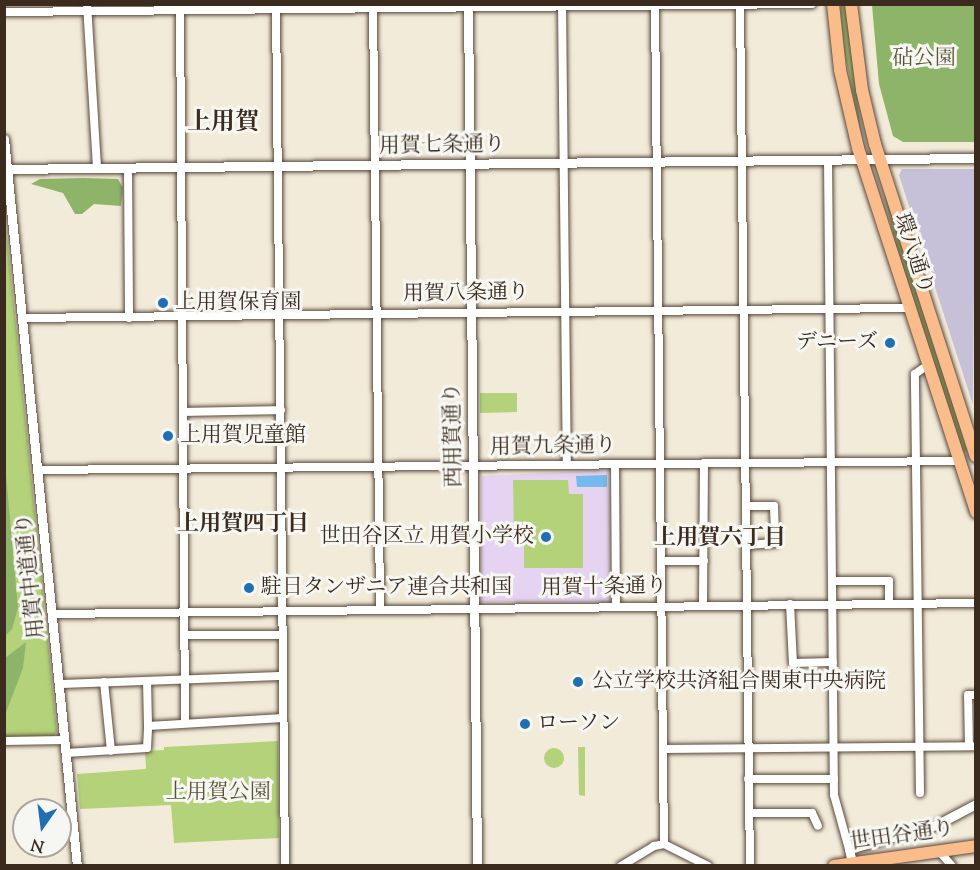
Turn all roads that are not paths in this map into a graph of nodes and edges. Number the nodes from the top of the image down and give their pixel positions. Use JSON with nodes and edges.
{"nodes":[{"id":1,"x":812,"y":4,"type":"edge"},
{"id":2,"x":833,"y":4,"type":"edge"},
{"id":3,"x":851,"y":4,"type":"edge"},
{"id":4,"x":562,"y":5,"type":"edge"},
{"id":5,"x":740,"y":5,"type":"edge"},
{"id":6,"x":468,"y":6,"type":"edge"},
{"id":7,"x":655,"y":6,"type":"edge"},
{"id":8,"x":373,"y":7,"type":"edge"},
{"id":9,"x":87,"y":8,"type":"edge"},
{"id":10,"x":180,"y":8,"type":"edge"},
{"id":11,"x":276,"y":8,"type":"edge"},
{"id":12,"x":4,"y":12,"type":"edge"},
{"id":13,"x":4,"y":139,"type":"edge"},
{"id":14,"x":975,"y":158,"type":"edge"},
{"id":15,"x":828,"y":159,"type":"junction"},
{"id":16,"x":861,"y":159,"type":"junction"},
{"id":17,"x":880,"y":159,"type":"junction"},
{"id":18,"x":743,"y":161,"type":"junction"},
{"id":19,"x":657,"y":162,"type":"junction"},
{"id":20,"x":563,"y":163,"type":"junction"},
{"id":21,"x":469,"y":164,"type":"junction"},
{"id":22,"x":374,"y":165,"type":"junction"},
{"id":23,"x":278,"y":166,"type":"junction"},
{"id":24,"x":181,"y":167,"type":"junction"},
{"id":25,"x":97,"y":168,"type":"junction"},
{"id":26,"x":128,"y":168,"type":"junction"},
{"id":27,"x":6,"y":169,"type":"edge"},
{"id":28,"x":910,"y":308,"type":"junction"},
{"id":29,"x":829,"y":309,"type":"junction"},
{"id":30,"x":565,"y":310,"type":"junction"},
{"id":31,"x":744,"y":310,"type":"junction"},
{"id":32,"x":471,"y":311,"type":"junction"},
{"id":33,"x":658,"y":311,"type":"junction"},
{"id":34,"x":376,"y":314,"type":"junction"},
{"id":35,"x":280,"y":315,"type":"junction"},
{"id":36,"x":23,"y":318,"type":"junction"},
{"id":37,"x":129,"y":318,"type":"junction"},
{"id":38,"x":183,"y":318,"type":"junction"},
{"id":39,"x":928,"y":365,"type":"junction"},
{"id":40,"x":280,"y":410,"type":"junction"},
{"id":41,"x":185,"y":412,"type":"junction"},
{"id":42,"x":975,"y":456,"type":"edge"},
{"id":43,"x":917,"y":460,"type":"junction"},
{"id":44,"x":831,"y":461,"type":"junction"},
{"id":45,"x":959,"y":461,"type":"junction"},
{"id":46,"x":975,"y":461,"type":"edge"},
{"id":47,"x":704,"y":463,"type":"junction"},
{"id":48,"x":746,"y":463,"type":"junction"},
{"id":49,"x":567,"y":464,"type":"junction"},
{"id":50,"x":615,"y":464,"type":"junction"},
{"id":51,"x":660,"y":464,"type":"junction"},
{"id":52,"x":378,"y":465,"type":"junction"},
{"id":53,"x":472,"y":466,"type":"junction"},
{"id":54,"x":281,"y":468,"type":"junction"},
{"id":55,"x":185,"y":469,"type":"junction"},
{"id":56,"x":38,"y":470,"type":"junction"},
{"id":57,"x":747,"y":506,"type":"junction"},
{"id":58,"x":975,"y":512,"type":"edge"},
{"id":59,"x":747,"y":545,"type":"junction"},
{"id":60,"x":661,"y":561,"type":"junction"},
{"id":61,"x":704,"y":561,"type":"junction"},
{"id":62,"x":832,"y":581,"type":"junction"},
{"id":63,"x":890,"y":603,"type":"junction"},
{"id":64,"x":917,"y":603,"type":"junction"},
{"id":65,"x":975,"y":603,"type":"edge"},
{"id":66,"x":790,"y":604,"type":"junction"},
{"id":67,"x":832,"y":604,"type":"junction"},
{"id":68,"x":703,"y":605,"type":"junction"},
{"id":69,"x":748,"y":605,"type":"junction"},
{"id":70,"x":616,"y":606,"type":"junction"},
{"id":71,"x":662,"y":606,"type":"junction"},
{"id":72,"x":380,"y":608,"type":"junction"},
{"id":73,"x":474,"y":608,"type":"junction"},
{"id":74,"x":186,"y":610,"type":"junction"},
{"id":75,"x":283,"y":611,"type":"junction"},
{"id":76,"x":53,"y":614,"type":"junction"},
{"id":77,"x":185,"y":635,"type":"junction"},
{"id":78,"x":282,"y":635,"type":"junction"},
{"id":79,"x":833,"y":662,"type":"junction"},
{"id":80,"x":282,"y":676,"type":"junction"},
{"id":81,"x":185,"y":679,"type":"junction"},
{"id":82,"x":147,"y":681,"type":"junction"},
{"id":83,"x":104,"y":682,"type":"junction"},
{"id":84,"x":59,"y":684,"type":"junction"},
{"id":85,"x":975,"y":695,"type":"edge"},
{"id":86,"x":283,"y":718,"type":"junction"},
{"id":87,"x":185,"y":723,"type":"junction"},
{"id":88,"x":148,"y":726,"type":"junction"},
{"id":89,"x":65,"y":740,"type":"junction"},
{"id":90,"x":4,"y":741,"type":"edge"},
{"id":91,"x":972,"y":746,"type":"edge"},
{"id":92,"x":920,"y":747,"type":"junction"},
{"id":93,"x":748,"y":748,"type":"junction"},
{"id":94,"x":835,"y":748,"type":"junction"},
{"id":95,"x":663,"y":749,"type":"junction"},
{"id":96,"x":111,"y":751,"type":"junction"},
{"id":97,"x":66,"y":753,"type":"junction"},
{"id":98,"x":748,"y":779,"type":"junction"},
{"id":99,"x":834,"y":779,"type":"junction"},
{"id":100,"x":920,"y":793,"type":"dead end"},
{"id":101,"x":975,"y":804,"type":"edge"},
{"id":102,"x":749,"y":813,"type":"junction"},
{"id":103,"x":818,"y":826,"type":"dead end"},
{"id":104,"x":664,"y":844,"type":"junction"},
{"id":105,"x":975,"y":846,"type":"edge"},
{"id":106,"x":849,"y":849,"type":"junction"},
{"id":107,"x":939,"y":851,"type":"junction"},
{"id":108,"x":853,"y":864,"type":"edge"},
{"id":109,"x":77,"y":866,"type":"edge"},
{"id":110,"x":285,"y":866,"type":"edge"},
{"id":111,"x":477,"y":866,"type":"edge"},
{"id":112,"x":621,"y":866,"type":"edge"},
{"id":113,"x":708,"y":866,"type":"edge"},
{"id":114,"x":750,"y":866,"type":"edge"},
{"id":115,"x":834,"y":866,"type":"edge"},
{"id":116,"x":952,"y":866,"type":"edge"}],
"edges":[{"from":1,"to":5,"type":"street"},
{"from":2,"to":16,"type":"main road","name":"環八通り"},
{"from":3,"to":17,"type":"main road","name":"環八通り"},
{"from":4,"to":6,"type":"street"},
{"from":4,"to":7,"type":"street"},
{"from":4,"to":20,"type":"street"},
{"from":5,"to":7,"type":"street"},
{"from":5,"to":18,"type":"street"},
{"from":6,"to":8,"type":"street"},
{"from":6,"to":21,"type":"street","name":"西用賀通り"},
{"from":7,"to":19,"type":"street"},
{"from":8,"to":11,"type":"street"},
{"from":8,"to":22,"type":"street"},
{"from":9,"to":10,"type":"street"},
{"from":9,"to":12,"type":"street"},
{"from":9,"to":25,"type":"street"},
{"from":10,"to":11,"type":"street"},
{"from":10,"to":24,"type":"street"},
{"from":11,"to":23,"type":"street"},
{"from":13,"to":27,"type":"street","name":"用賀中道通り"},
{"from":14,"to":17,"type":"street","name":"用賀七条通り"},
{"from":15,"to":16,"type":"street","name":"用賀七条通り"},
{"from":15,"to":18,"type":"street","name":"用賀七条通り"},
{"from":15,"to":29,"type":"street"},
{"from":16,"to":17,"type":"street","name":"用賀七条通り"},
{"from":16,"to":28,"type":"main road","name":"環八通り"},
{"from":17,"to":42,"type":"main road","name":"環八通り"},
{"from":18,"to":19,"type":"street","name":"用賀七条通り"},
{"from":18,"to":31,"type":"street"},
{"from":19,"to":20,"type":"street","name":"用賀七条通り"},
{"from":19,"to":33,"type":"street"},
{"from":20,"to":21,"type":"street","name":"用賀七条通り"},
{"from":20,"to":30,"type":"street"},
{"from":21,"to":22,"type":"street","name":"用賀七条通り"},
{"from":21,"to":32,"type":"street","name":"西用賀通り"},
{"from":22,"to":23,"type":"street","name":"用賀七条通り"},
{"from":22,"to":34,"type":"street"},
{"from":23,"to":24,"type":"street","name":"用賀七条通り"},
{"from":23,"to":35,"type":"street"},
{"from":24,"to":26,"type":"street","name":"用賀七条通り"},
{"from":24,"to":38,"type":"street"},
{"from":25,"to":26,"type":"street","name":"用賀七条通り"},
{"from":25,"to":27,"type":"street","name":"用賀七条通り"},
{"from":26,"to":37,"type":"street"},
{"from":27,"to":36,"type":"street","name":"用賀中道通り"},
{"from":28,"to":29,"type":"street","name":"用賀八条通り"},
{"from":28,"to":39,"type":"main road","name":"環八通り"},
{"from":29,"to":31,"type":"street","name":"用賀八条通り"},
{"from":29,"to":44,"type":"street"},
{"from":30,"to":32,"type":"street","name":"用賀八条通り"},
{"from":30,"to":33,"type":"street","name":"用賀八条通り"},
{"from":30,"to":49,"type":"street"},
{"from":31,"to":33,"type":"street","name":"用賀八条通り"},
{"from":31,"to":48,"type":"street"},
{"from":32,"to":34,"type":"street","name":"用賀八条通り"},
{"from":32,"to":53,"type":"street","name":"西用賀通り"},
{"from":33,"to":51,"type":"street"},
{"from":34,"to":35,"type":"street","name":"用賀八条通り"},
{"from":34,"to":52,"type":"street"},
{"from":35,"to":38,"type":"street","name":"用賀八条通り"},
{"from":35,"to":40,"type":"street"},
{"from":36,"to":37,"type":"street","name":"用賀八条通り"},
{"from":36,"to":56,"type":"street","name":"用賀中道通り"},
{"from":37,"to":38,"type":"street","name":"用賀八条通り"},
{"from":38,"to":41,"type":"street"},
{"from":39,"to":43,"type":"street"},
{"from":39,"to":45,"type":"main road","name":"環八通り"},
{"from":40,"to":41,"type":"street"},
{"from":40,"to":54,"type":"street"},
{"from":41,"to":55,"type":"street"},
{"from":43,"to":44,"type":"street","name":"用賀九条通り"},
{"from":43,"to":45,"type":"street","name":"用賀九条通り"},
{"from":43,"to":64,"type":"street"},
{"from":44,"to":48,"type":"street","name":"用賀九条通り"},
{"from":44,"to":62,"type":"street"},
{"from":45,"to":46,"type":"street"},
{"from":45,"to":58,"type":"main road","name":"環八通り"},
{"from":47,"to":48,"type":"street","name":"用賀九条通り"},
{"from":47,"to":51,"type":"street","name":"用賀九条通り"},
{"from":47,"to":61,"type":"street"},
{"from":48,"to":57,"type":"street"},
{"from":49,"to":50,"type":"street","name":"用賀九条通り"},
{"from":49,"to":53,"type":"street","name":"用賀九条通り"},
{"from":50,"to":51,"type":"street","name":"用賀九条通り"},
{"from":50,"to":70,"type":"street"},
{"from":51,"to":60,"type":"street"},
{"from":52,"to":53,"type":"street","name":"用賀九条通り"},
{"from":52,"to":54,"type":"street","name":"用賀九条通り"},
{"from":52,"to":72,"type":"street"},
{"from":53,"to":73,"type":"street","name":"西用賀通り"},
{"from":54,"to":55,"type":"street","name":"用賀九条通り"},
{"from":54,"to":75,"type":"street"},
{"from":55,"to":56,"type":"street","name":"用賀九条通り"},
{"from":55,"to":74,"type":"street"},
{"from":56,"to":76,"type":"street","name":"用賀中道通り"},
{"from":57,"to":59,"type":"street"},
{"from":57,"to":59,"type":"street"},
{"from":59,"to":69,"type":"street"},
{"from":60,"to":61,"type":"street"},
{"from":60,"to":71,"type":"street"},
{"from":61,"to":68,"type":"street"},
{"from":62,"to":63,"type":"street"},
{"from":62,"to":67,"type":"street"},
{"from":63,"to":64,"type":"street","name":"用賀十条通り"},
{"from":63,"to":67,"type":"street","name":"用賀十条通り"},
{"from":64,"to":65,"type":"street","name":"用賀十条通り"},
{"from":64,"to":92,"type":"street"},
{"from":66,"to":67,"type":"street","name":"用賀十条通り"},
{"from":66,"to":69,"type":"street","name":"用賀十条通り"},
{"from":66,"to":79,"type":"street"},
{"from":67,"to":79,"type":"street"},
{"from":68,"to":69,"type":"street","name":"用賀十条通り"},
{"from":68,"to":71,"type":"street","name":"用賀十条通り"},
{"from":69,"to":93,"type":"street"},
{"from":70,"to":71,"type":"street","name":"用賀十条通り"},
{"from":70,"to":73,"type":"street","name":"用賀十条通り"},
{"from":71,"to":95,"type":"street"},
{"from":72,"to":73,"type":"street","name":"用賀十条通り"},
{"from":72,"to":75,"type":"street","name":"用賀十条通り"},
{"from":73,"to":111,"type":"street","name":"西用賀通り"},
{"from":74,"to":75,"type":"street","name":"用賀十条通り"},
{"from":74,"to":76,"type":"street","name":"用賀十条通り"},
{"from":74,"to":77,"type":"street"},
{"from":75,"to":78,"type":"street"},
{"from":76,"to":84,"type":"street","name":"用賀中道通り"},
{"from":77,"to":78,"type":"street"},
{"from":77,"to":81,"type":"street"},
{"from":78,"to":80,"type":"street"},
{"from":79,"to":94,"type":"street"},
{"from":80,"to":81,"type":"street"},
{"from":80,"to":86,"type":"street"},
{"from":81,"to":82,"type":"street"},
{"from":81,"to":87,"type":"street"},
{"from":82,"to":83,"type":"street"},
{"from":82,"to":88,"type":"street"},
{"from":83,"to":84,"type":"street"},
{"from":83,"to":96,"type":"street"},
{"from":84,"to":89,"type":"street","name":"用賀中道通り"},
{"from":85,"to":91,"type":"street"},
{"from":86,"to":87,"type":"street"},
{"from":86,"to":110,"type":"street"},
{"from":87,"to":88,"type":"street"},
{"from":88,"to":96,"type":"street"},
{"from":89,"to":90,"type":"street"},
{"from":89,"to":97,"type":"street","name":"用賀中道通り"},
{"from":91,"to":92,"type":"street"},
{"from":92,"to":94,"type":"street"},
{"from":92,"to":100,"type":"street"},
{"from":93,"to":94,"type":"street"},
{"from":93,"to":95,"type":"street"},
{"from":93,"to":98,"type":"street"},
{"from":94,"to":99,"type":"street"},
{"from":95,"to":104,"type":"street"},
{"from":96,"to":97,"type":"street"},
{"from":97,"to":109,"type":"street","name":"用賀中道通り"},
{"from":98,"to":99,"type":"street"},
{"from":98,"to":102,"type":"street"},
{"from":99,"to":106,"type":"street"},
{"from":101,"to":106,"type":"street"},
{"from":102,"to":103,"type":"street"},
{"from":102,"to":114,"type":"street"},
{"from":104,"to":112,"type":"street"},
{"from":104,"to":113,"type":"street"},
{"from":105,"to":107,"type":"main road","name":"世田谷通り"},
{"from":106,"to":108,"type":"street"},
{"from":107,"to":108,"type":"main road","name":"世田谷通り"},
{"from":107,"to":116,"type":"street"},
{"from":108,"to":115,"type":"main road","name":"世田谷通り"}]}
